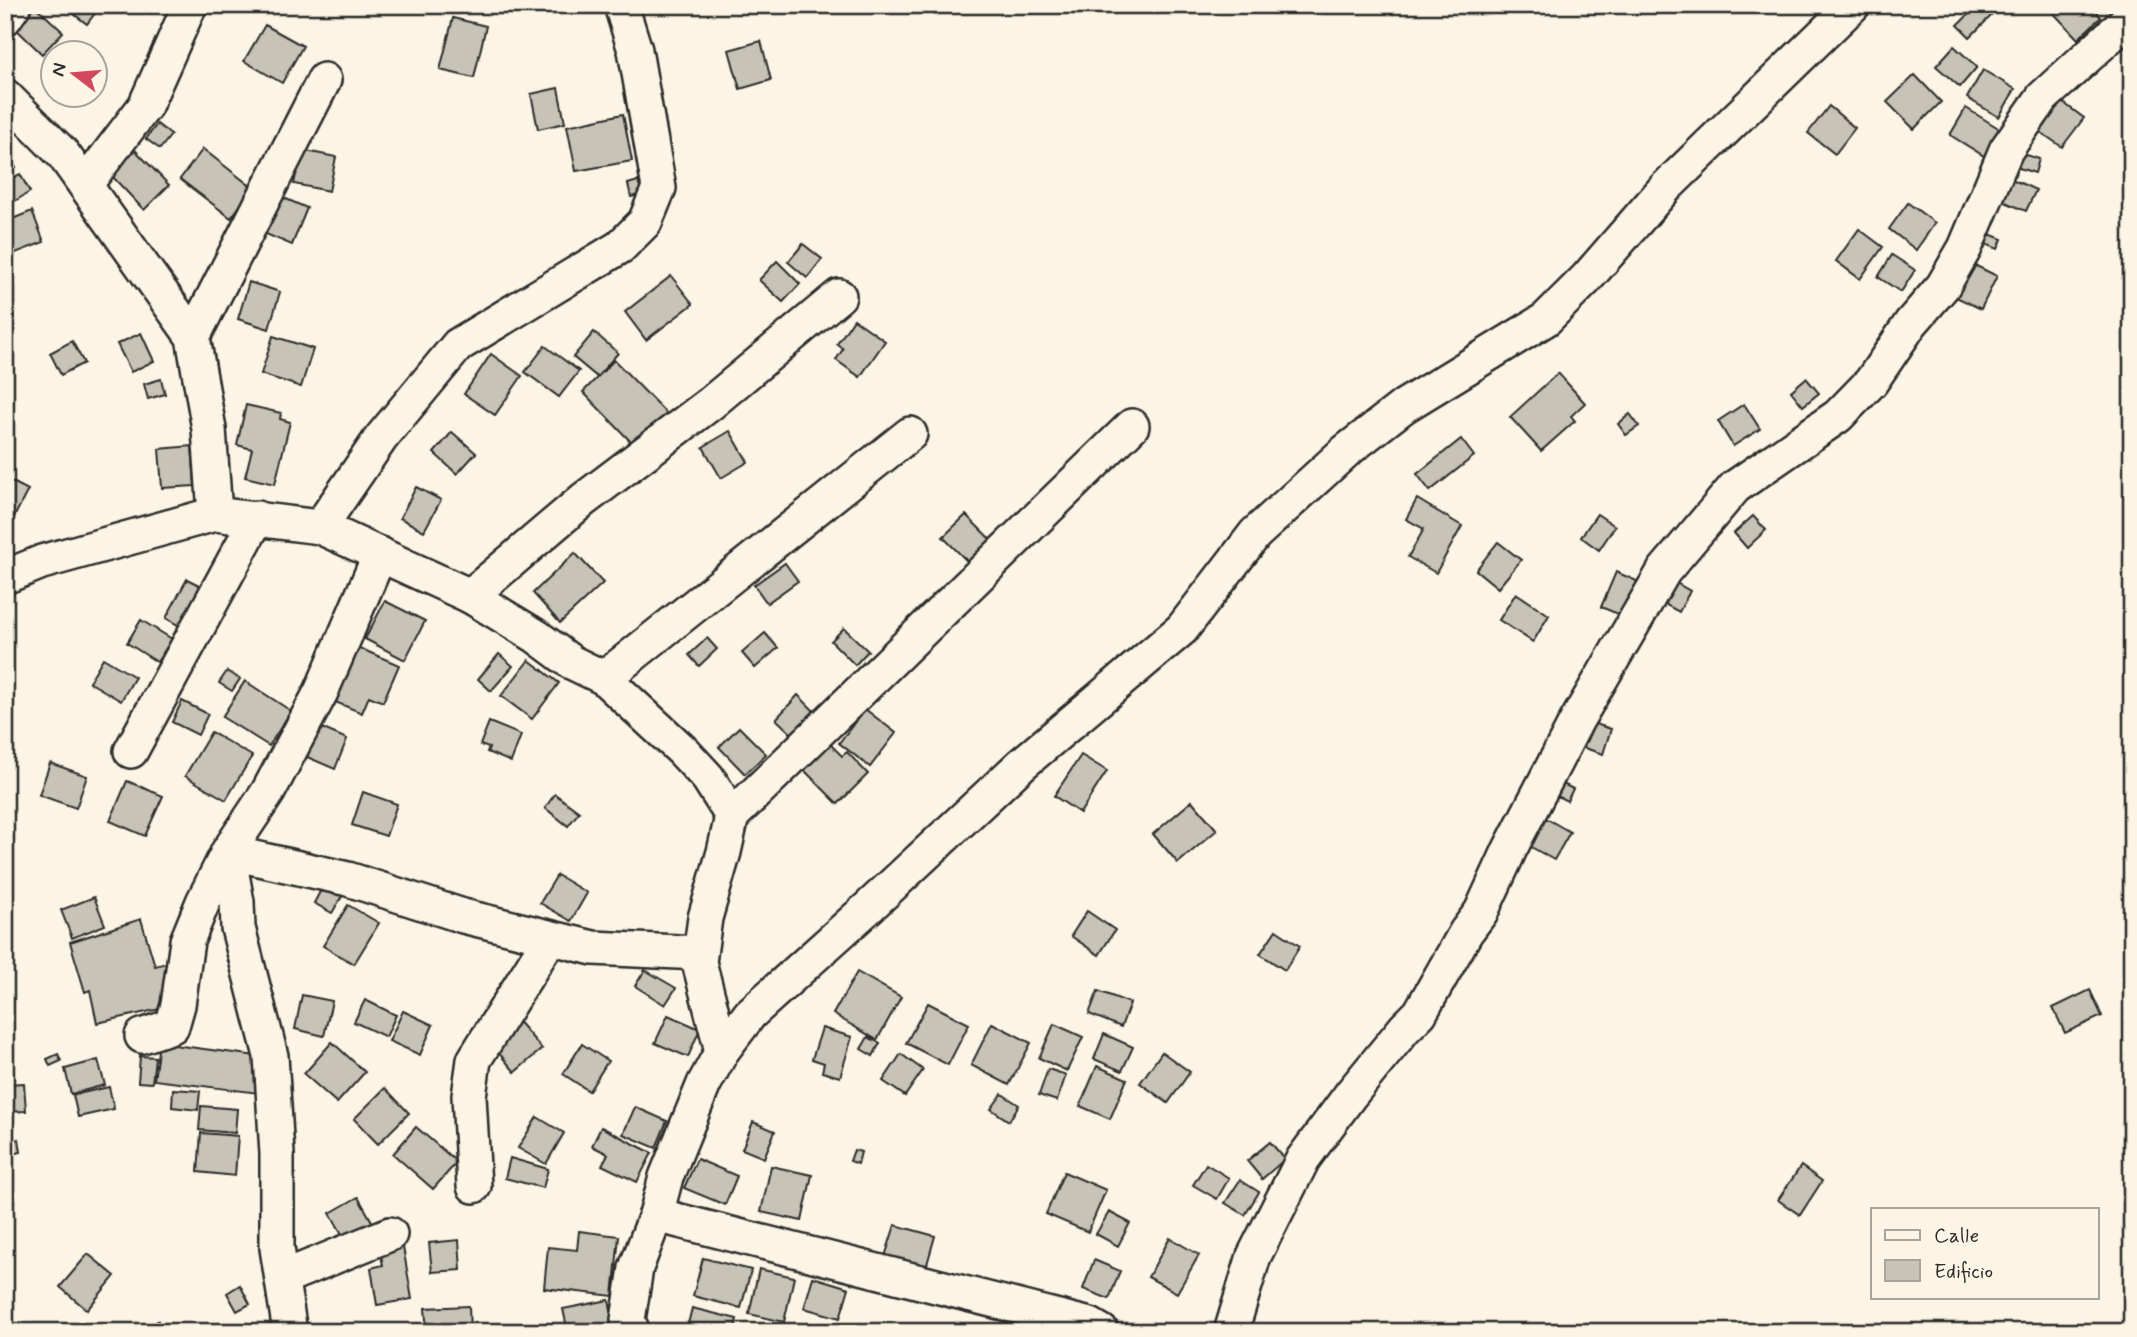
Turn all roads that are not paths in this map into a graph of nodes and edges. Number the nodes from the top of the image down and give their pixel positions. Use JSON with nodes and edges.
{"nodes":[{"id":1,"x":14,"y":5,"type":"edge"},
{"id":2,"x":190,"y":5,"type":"edge"},
{"id":3,"x":621,"y":5,"type":"edge"},
{"id":4,"x":1853,"y":5,"type":"edge"},
{"id":5,"x":2132,"y":16,"type":"edge"},
{"id":6,"x":5,"y":18,"type":"edge"},
{"id":7,"x":324,"y":80,"type":"dead end"},
{"id":8,"x":5,"y":96,"type":"edge"},
{"id":9,"x":85,"y":185,"type":"junction"},
{"id":10,"x":839,"y":296,"type":"dead end"},
{"id":11,"x":193,"y":337,"type":"junction"},
{"id":12,"x":1132,"y":426,"type":"dead end"},
{"id":13,"x":910,"y":434,"type":"dead end"},
{"id":14,"x":215,"y":514,"type":"junction"},
{"id":15,"x":257,"y":518,"type":"junction"},
{"id":16,"x":320,"y":527,"type":"junction"},
{"id":17,"x":380,"y":554,"type":"junction"},
{"id":18,"x":10,"y":569,"type":"edge"},
{"id":19,"x":470,"y":596,"type":"junction"},
{"id":20,"x":604,"y":678,"type":"junction"},
{"id":21,"x":131,"y":751,"type":"dead end"},
{"id":22,"x":732,"y":816,"type":"junction"},
{"id":23,"x":228,"y":852,"type":"junction"},
{"id":24,"x":550,"y":938,"type":"junction"},
{"id":25,"x":700,"y":953,"type":"junction"},
{"id":26,"x":142,"y":1036,"type":"dead end"},
{"id":27,"x":722,"y":1051,"type":"junction"},
{"id":28,"x":474,"y":1186,"type":"dead end"},
{"id":29,"x":656,"y":1215,"type":"junction"},
{"id":30,"x":390,"y":1234,"type":"dead end"},
{"id":31,"x":282,"y":1278,"type":"junction"},
{"id":32,"x":290,"y":1332,"type":"edge"},
{"id":33,"x":633,"y":1332,"type":"edge"},
{"id":34,"x":1102,"y":1332,"type":"edge"},
{"id":35,"x":1231,"y":1332,"type":"edge"}],
"edges":[{"from":1,"to":6,"type":"street"},
{"from":2,"to":9,"type":"street"},
{"from":3,"to":16,"type":"street"},
{"from":4,"to":27,"type":"street"},
{"from":5,"to":35,"type":"street"},
{"from":7,"to":11,"type":"street"},
{"from":8,"to":9,"type":"street"},
{"from":9,"to":11,"type":"street"},
{"from":10,"to":19,"type":"street"},
{"from":11,"to":14,"type":"street"},
{"from":12,"to":22,"type":"street"},
{"from":13,"to":20,"type":"street"},
{"from":14,"to":15,"type":"street"},
{"from":14,"to":18,"type":"street"},
{"from":15,"to":16,"type":"street"},
{"from":15,"to":21,"type":"street"},
{"from":16,"to":17,"type":"street"},
{"from":17,"to":19,"type":"street"},
{"from":17,"to":23,"type":"street"},
{"from":19,"to":20,"type":"street"},
{"from":20,"to":22,"type":"street"},
{"from":22,"to":25,"type":"street"},
{"from":23,"to":24,"type":"street"},
{"from":23,"to":26,"type":"street"},
{"from":23,"to":31,"type":"street"},
{"from":24,"to":25,"type":"street"},
{"from":24,"to":28,"type":"street"},
{"from":25,"to":27,"type":"street"},
{"from":27,"to":29,"type":"street"},
{"from":29,"to":33,"type":"street"},
{"from":29,"to":34,"type":"street"},
{"from":30,"to":31,"type":"street"},
{"from":31,"to":32,"type":"street"}]}
